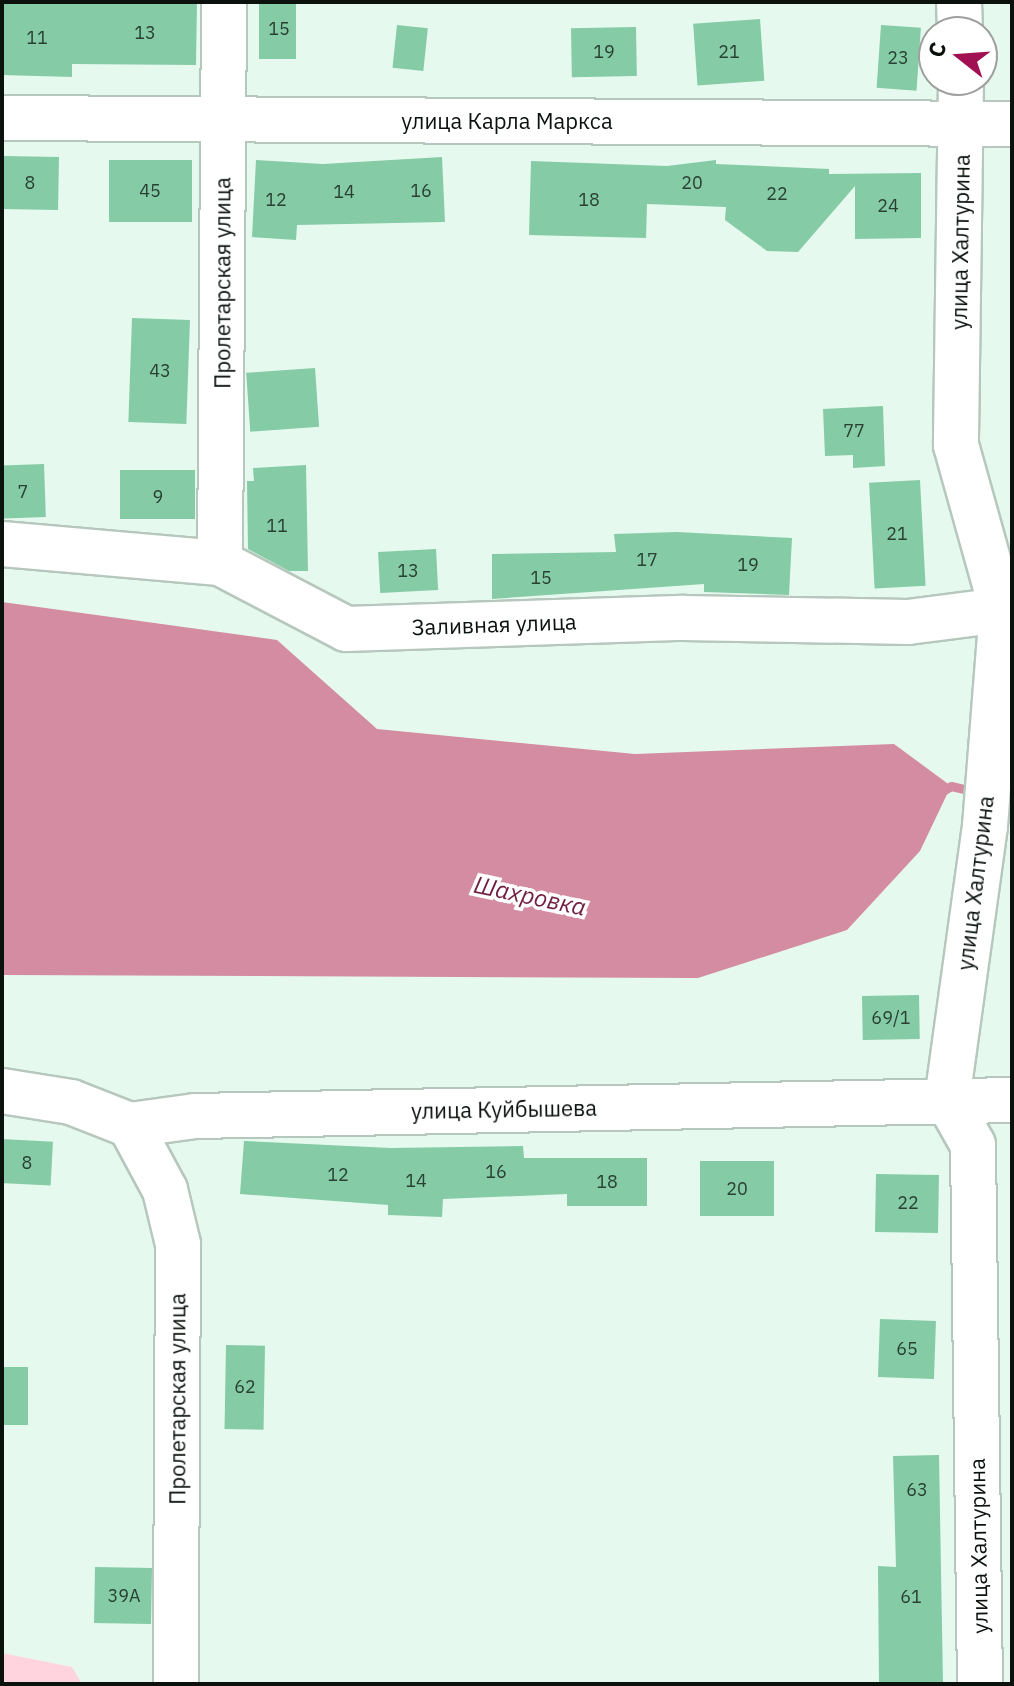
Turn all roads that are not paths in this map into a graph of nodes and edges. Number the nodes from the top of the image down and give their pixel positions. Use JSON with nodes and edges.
{"nodes":[{"id":1,"x":224,"y":2,"type":"edge"},
{"id":2,"x":961,"y":96,"type":"edge"},
{"id":3,"x":2,"y":118,"type":"edge"},
{"id":4,"x":224,"y":119,"type":"junction"},
{"id":5,"x":962,"y":124,"type":"junction"},
{"id":6,"x":1012,"y":124,"type":"edge"},
{"id":7,"x":2,"y":544,"type":"edge"},
{"id":8,"x":220,"y":563,"type":"junction"},
{"id":9,"x":1002,"y":610,"type":"junction"},
{"id":10,"x":2,"y":1091,"type":"edge"},
{"id":11,"x":947,"y":1099,"type":"junction"},
{"id":12,"x":1012,"y":1100,"type":"edge"},
{"id":13,"x":130,"y":1125,"type":"junction"},
{"id":14,"x":176,"y":1684,"type":"edge"},
{"id":15,"x":980,"y":1684,"type":"edge"}],
"edges":[{"from":1,"to":4,"type":"street","name":"Пролетарская улица"},
{"from":2,"to":5,"type":"street","name":"улица Халтурина"},
{"from":3,"to":4,"type":"street","name":"улица Карла Маркса"},
{"from":4,"to":5,"type":"street","name":"улица Карла Маркса"},
{"from":4,"to":8,"type":"street","name":"Пролетарская улица"},
{"from":5,"to":6,"type":"street","name":"улица Карла Маркса"},
{"from":5,"to":9,"type":"street","name":"улица Халтурина"},
{"from":7,"to":8,"type":"street","name":"Заливная улица"},
{"from":8,"to":9,"type":"street","name":"Заливная улица"},
{"from":9,"to":11,"type":"street","name":"улица Халтурина"},
{"from":10,"to":13,"type":"street","name":"улица Куйбышева"},
{"from":11,"to":12,"type":"street","name":"улица Куйбышева"},
{"from":11,"to":13,"type":"street","name":"улица Куйбышева"},
{"from":11,"to":15,"type":"street","name":"улица Халтурина"},
{"from":13,"to":14,"type":"street","name":"Пролетарская улица"}]}
